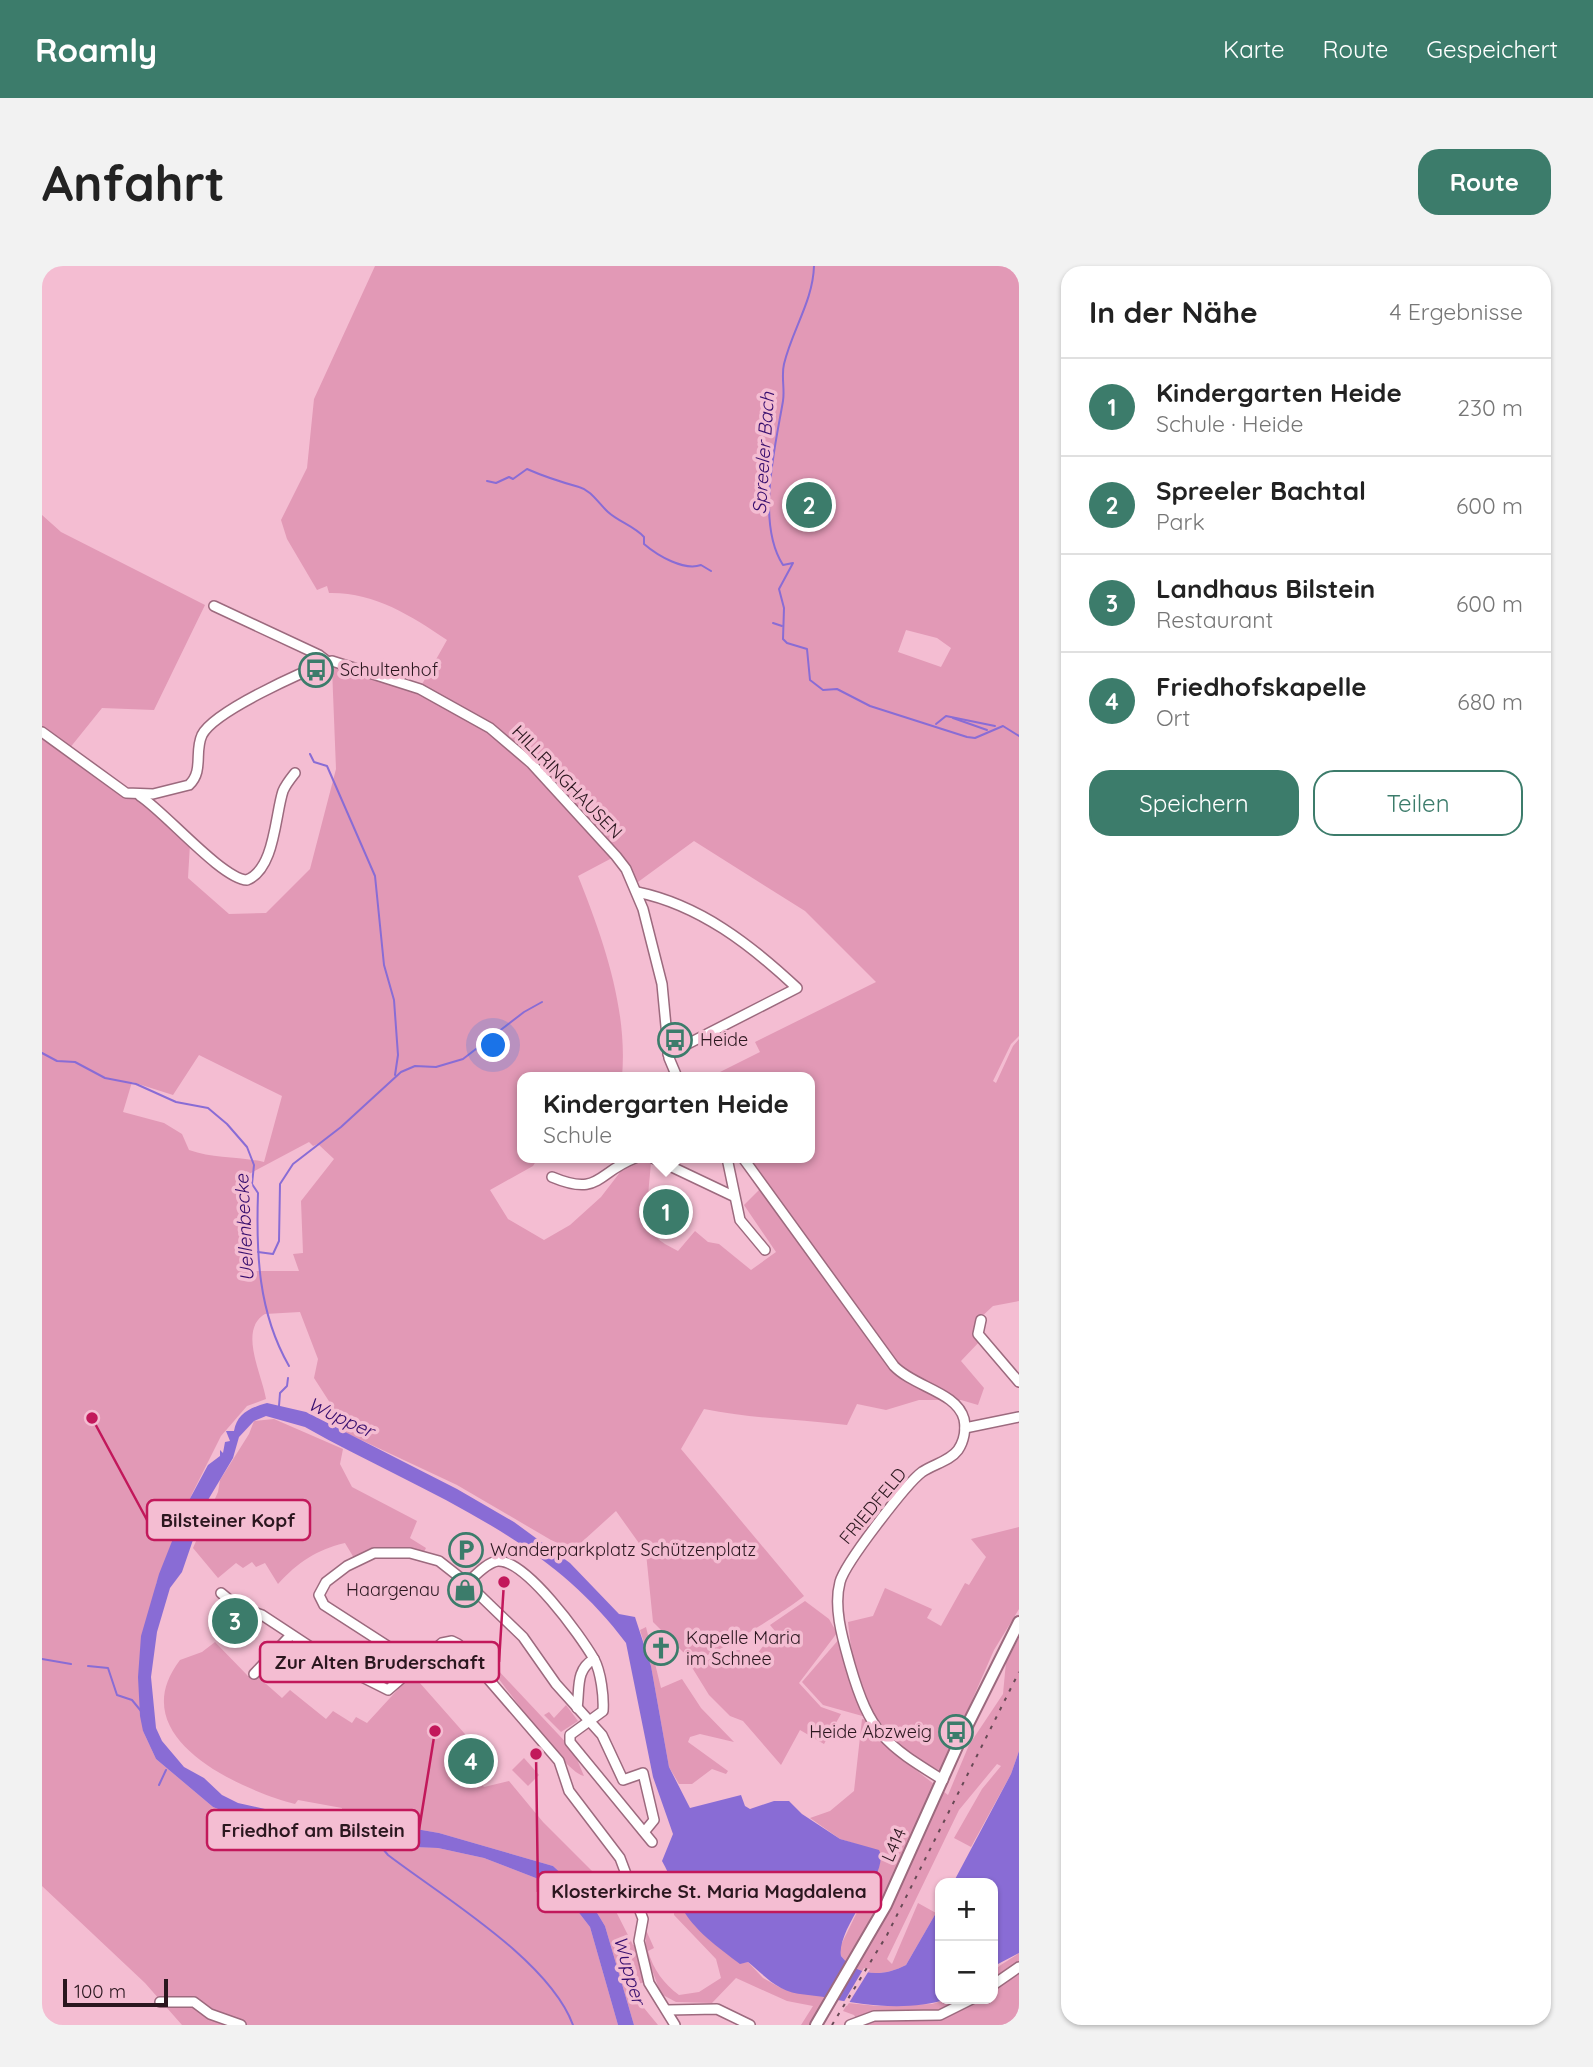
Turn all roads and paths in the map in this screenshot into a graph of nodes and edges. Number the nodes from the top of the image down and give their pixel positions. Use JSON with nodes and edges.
{"nodes":[{"id":1,"x":214,"y":606,"type":"dead end"},
{"id":2,"x":328,"y":662,"type":"junction"},
{"id":3,"x":42,"y":732,"type":"edge"},
{"id":4,"x":295,"y":772,"type":"dead end"},
{"id":5,"x":140,"y":796,"type":"junction"},
{"id":6,"x":637,"y":892,"type":"junction"},
{"id":7,"x":668,"y":1054,"type":"junction"},
{"id":8,"x":674,"y":1072,"type":"edge"},
{"id":9,"x":627,"y":1163,"type":"edge"},
{"id":10,"x":663,"y":1163,"type":"edge"},
{"id":11,"x":728,"y":1163,"type":"edge"},
{"id":12,"x":747,"y":1163,"type":"edge"},
{"id":13,"x":552,"y":1177,"type":"dead end"},
{"id":14,"x":733,"y":1196,"type":"junction"},
{"id":15,"x":765,"y":1250,"type":"dead end"},
{"id":16,"x":981,"y":1320,"type":"dead end"},
{"id":17,"x":1019,"y":1382,"type":"edge"},
{"id":18,"x":1019,"y":1417,"type":"edge"},
{"id":19,"x":965,"y":1428,"type":"junction"},
{"id":20,"x":467,"y":1583,"type":"junction"},
{"id":21,"x":221,"y":1593,"type":"dead end"},
{"id":22,"x":1019,"y":1622,"type":"edge"},
{"id":23,"x":291,"y":1635,"type":"junction"},
{"id":24,"x":594,"y":1659,"type":"junction"},
{"id":25,"x":417,"y":1665,"type":"junction"},
{"id":26,"x":254,"y":1674,"type":"dead end"},
{"id":27,"x":577,"y":1708,"type":"junction"},
{"id":28,"x":591,"y":1722,"type":"junction"},
{"id":29,"x":943,"y":1780,"type":"junction"},
{"id":30,"x":645,"y":1831,"type":"junction"},
{"id":31,"x":652,"y":1842,"type":"dead end"},
{"id":32,"x":1019,"y":1967,"type":"edge"},
{"id":33,"x":998,"y":1982,"type":"edge"},
{"id":34,"x":160,"y":2002,"type":"dead end"},
{"id":35,"x":962,"y":2004,"type":"edge"},
{"id":36,"x":668,"y":2010,"type":"junction"},
{"id":37,"x":241,"y":2025,"type":"edge"},
{"id":38,"x":675,"y":2025,"type":"edge"},
{"id":39,"x":750,"y":2025,"type":"edge"},
{"id":40,"x":816,"y":2025,"type":"edge"},
{"id":41,"x":850,"y":2025,"type":"edge"}],
"edges":[{"from":1,"to":2,"type":"street"},
{"from":2,"to":5,"type":"street"},
{"from":2,"to":6,"type":"street","name":"HILLRINGHAUSEN"},
{"from":3,"to":5,"type":"street"},
{"from":4,"to":5,"type":"street"},
{"from":6,"to":7,"type":"street","name":"HILLRINGHAUSEN"},
{"from":6,"to":7,"type":"street"},
{"from":7,"to":8,"type":"street","name":"HILLRINGHAUSEN"},
{"from":9,"to":13,"type":"street"},
{"from":10,"to":14,"type":"street"},
{"from":11,"to":14,"type":"street"},
{"from":12,"to":19,"type":"street"},
{"from":14,"to":15,"type":"street"},
{"from":16,"to":17,"type":"street"},
{"from":18,"to":19,"type":"street"},
{"from":19,"to":29,"type":"street","name":"FRIEDFELD"},
{"from":20,"to":24,"type":"street"},
{"from":20,"to":25,"type":"street"},
{"from":20,"to":27,"type":"street"},
{"from":21,"to":23,"type":"street"},
{"from":22,"to":29,"type":"main road","name":"L414"},
{"from":23,"to":25,"type":"street"},
{"from":23,"to":26,"type":"street"},
{"from":24,"to":27,"type":"street"},
{"from":24,"to":28,"type":"street"},
{"from":25,"to":36,"type":"street"},
{"from":27,"to":28,"type":"street"},
{"from":28,"to":30,"type":"street"},
{"from":28,"to":30,"type":"street"},
{"from":29,"to":40,"type":"main road","name":"L414"},
{"from":30,"to":31,"type":"street"},
{"from":32,"to":33,"type":"street"},
{"from":34,"to":37,"type":"street"},
{"from":35,"to":41,"type":"street"},
{"from":36,"to":38,"type":"street"},
{"from":36,"to":39,"type":"street"}]}
